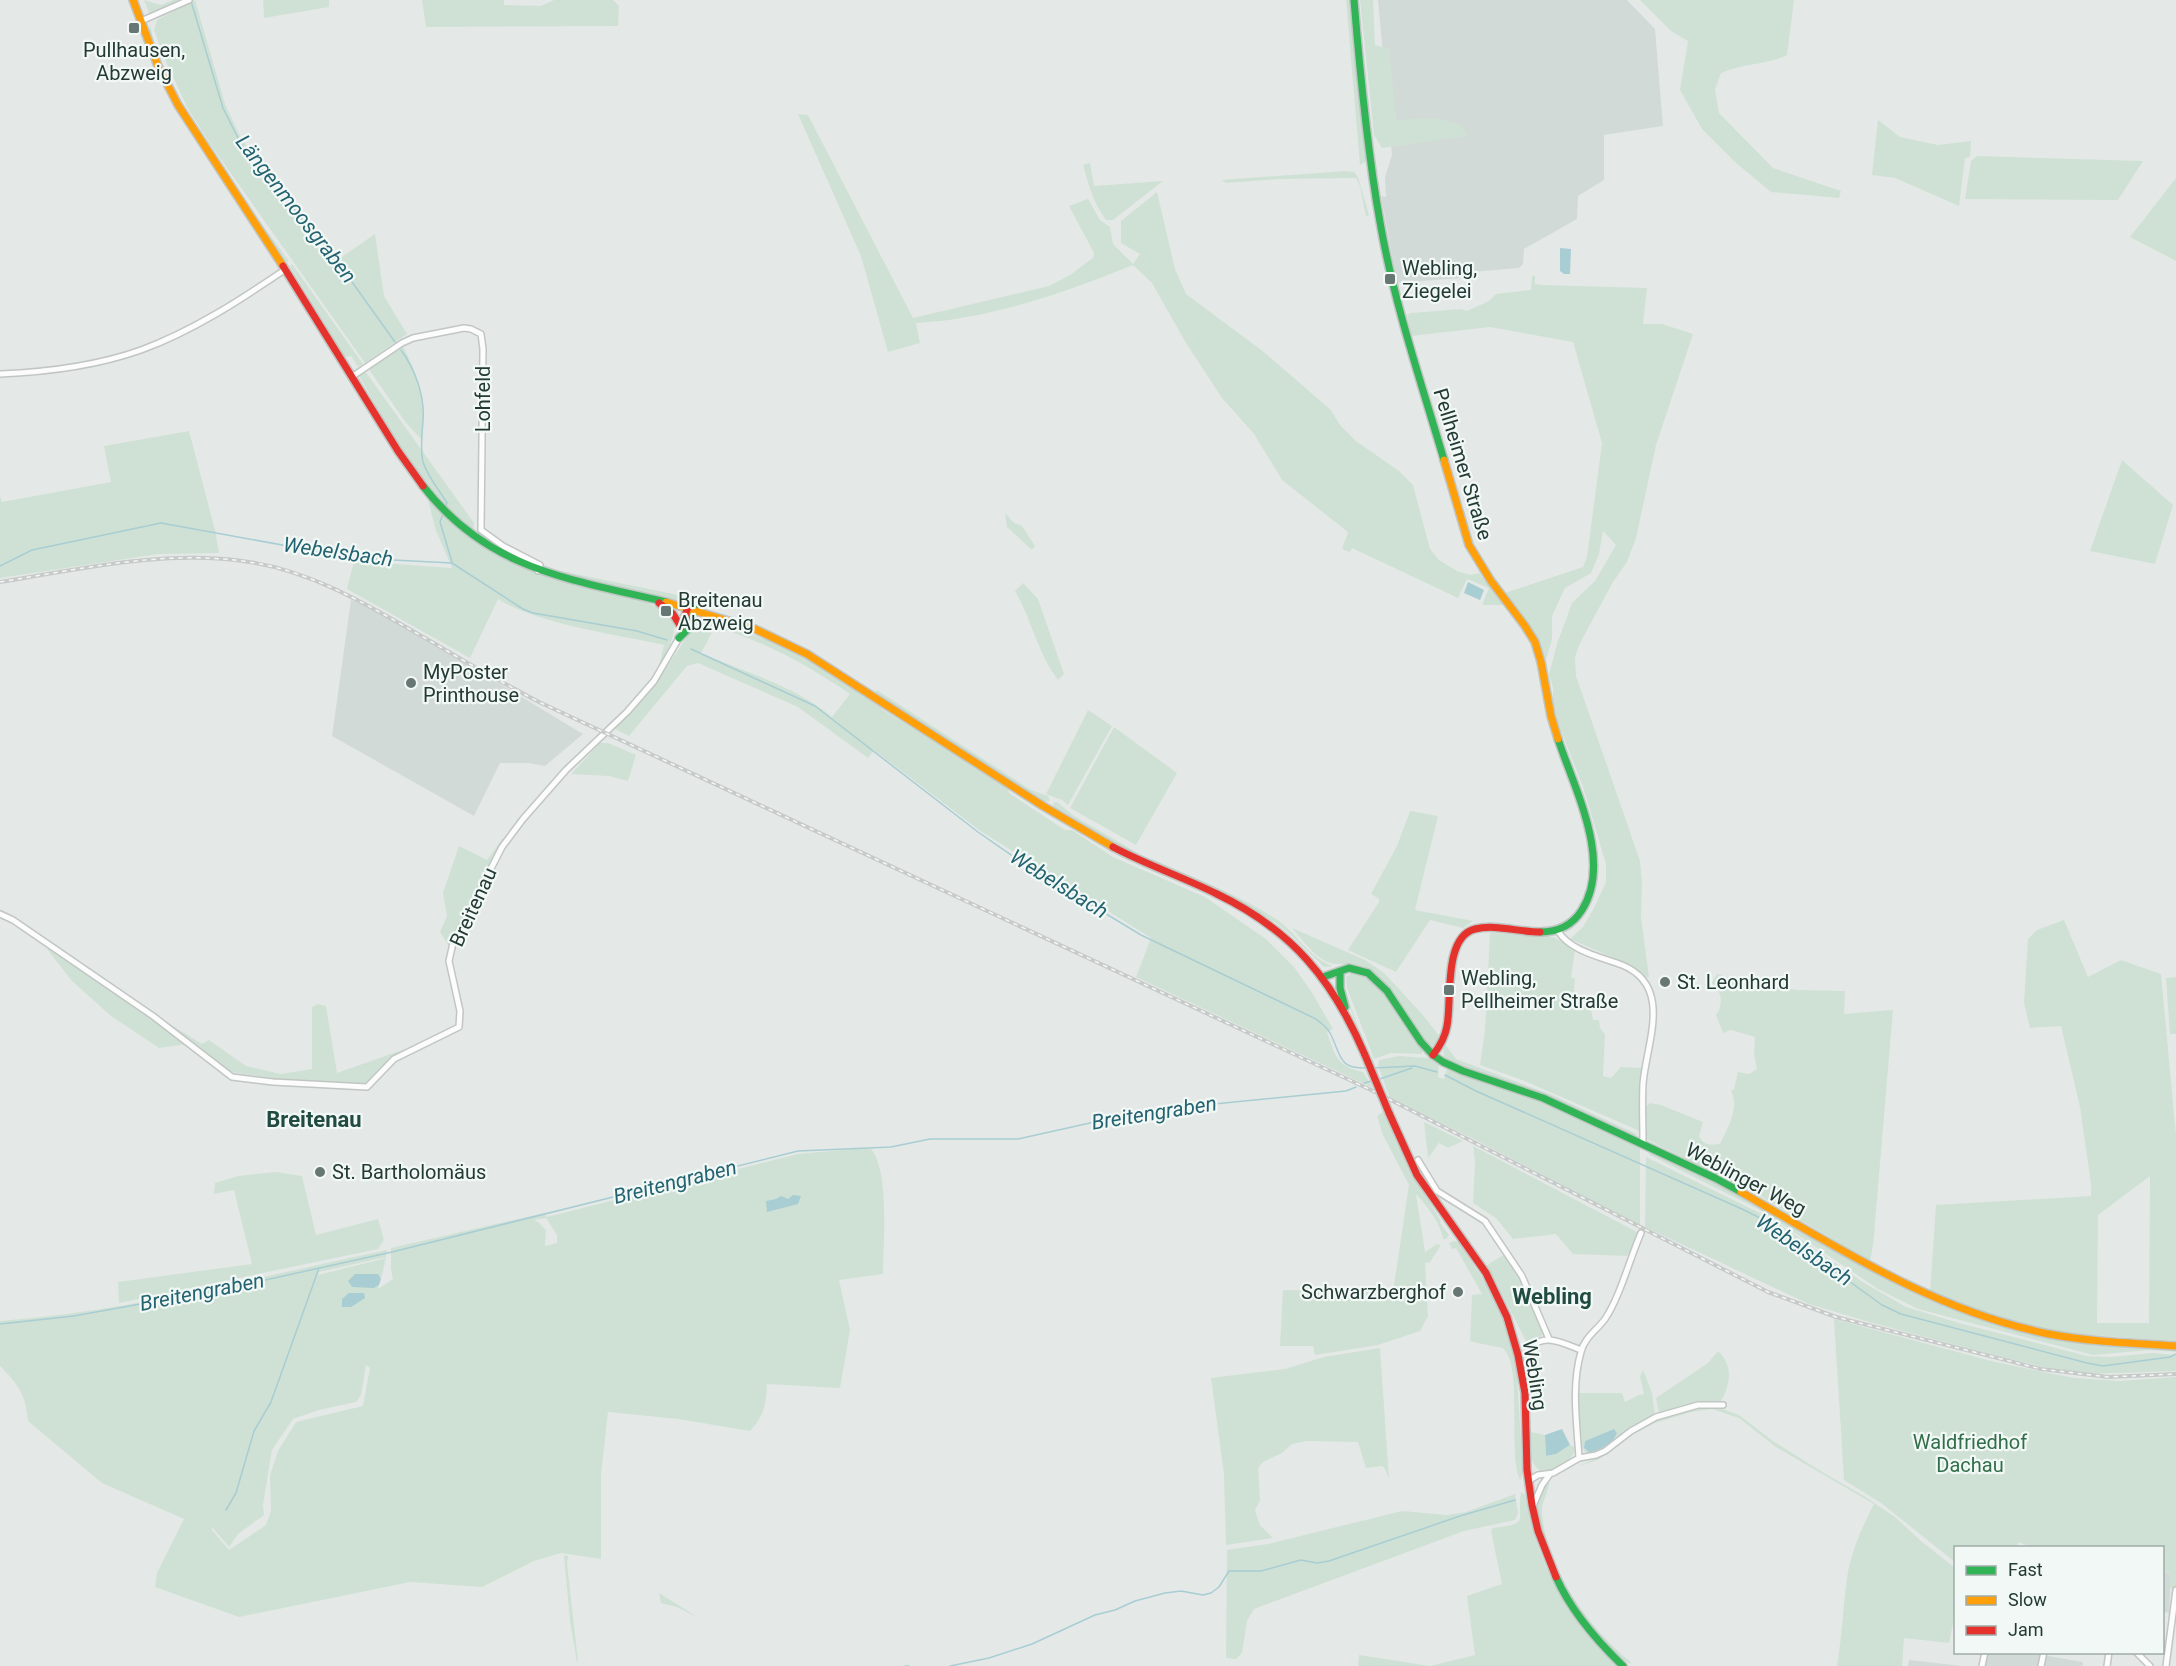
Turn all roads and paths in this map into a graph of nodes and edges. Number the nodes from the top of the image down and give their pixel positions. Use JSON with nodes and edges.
{"nodes":[{"id":1,"x":133,"y":0,"type":"edge"},
{"id":2,"x":1354,"y":0,"type":"edge"},
{"id":3,"x":188,"y":1,"type":"edge"},
{"id":4,"x":141,"y":21,"type":"junction"},
{"id":5,"x":286,"y":269,"type":"junction"},
{"id":6,"x":0,"y":374,"type":"edge"},
{"id":7,"x":353,"y":376,"type":"junction"},
{"id":8,"x":538,"y":571,"type":"junction"},
{"id":9,"x":652,"y":599,"type":"junction"},
{"id":10,"x":692,"y":608,"type":"junction"},
{"id":11,"x":681,"y":627,"type":"junction"},
{"id":12,"x":679,"y":638,"type":"junction"},
{"id":13,"x":0,"y":914,"type":"edge"},
{"id":14,"x":1558,"y":931,"type":"junction"},
{"id":15,"x":1340,"y":971,"type":"junction"},
{"id":16,"x":1323,"y":977,"type":"junction"},
{"id":17,"x":1346,"y":1012,"type":"junction"},
{"id":18,"x":1433,"y":1055,"type":"junction"},
{"id":19,"x":1643,"y":1144,"type":"junction"},
{"id":20,"x":1418,"y":1160,"type":"dead end"},
{"id":21,"x":1641,"y":1233,"type":"dead end"},
{"id":22,"x":1549,"y":1339,"type":"junction"},
{"id":23,"x":2176,"y":1346,"type":"edge"},
{"id":24,"x":1581,"y":1350,"type":"junction"},
{"id":25,"x":1534,"y":1402,"type":"dead end"},
{"id":26,"x":1722,"y":1405,"type":"dead end"},
{"id":27,"x":1580,"y":1458,"type":"junction"},
{"id":28,"x":1550,"y":1474,"type":"junction"},
{"id":29,"x":1546,"y":1480,"type":"junction"},
{"id":30,"x":1528,"y":1481,"type":"junction"},
{"id":31,"x":1533,"y":1506,"type":"junction"},
{"id":32,"x":2176,"y":1590,"type":"edge"},
{"id":33,"x":2137,"y":1654,"type":"edge"},
{"id":34,"x":1623,"y":1666,"type":"edge"},
{"id":35,"x":2150,"y":1666,"type":"edge"},
{"id":36,"x":2166,"y":1666,"type":"edge"}],
"edges":[{"from":1,"to":4,"type":"main road"},
{"from":2,"to":14,"type":"main road","name":"Pellheimer Straße"},
{"from":3,"to":4,"type":"street"},
{"from":4,"to":5,"type":"main road"},
{"from":5,"to":6,"type":"street"},
{"from":5,"to":7,"type":"main road"},
{"from":7,"to":8,"type":"main road"},
{"from":7,"to":8,"type":"street","name":"Lohfeld"},
{"from":8,"to":9,"type":"main road"},
{"from":9,"to":10,"type":"main road"},
{"from":9,"to":11,"type":"main road"},
{"from":10,"to":11,"type":"main road"},
{"from":10,"to":12,"type":"main road"},
{"from":10,"to":16,"type":"main road"},
{"from":11,"to":12,"type":"main road"},
{"from":12,"to":13,"type":"street","name":"Breitenau"},
{"from":14,"to":18,"type":"main road"},
{"from":14,"to":19,"type":"street"},
{"from":15,"to":16,"type":"main road"},
{"from":15,"to":17,"type":"main road"},
{"from":15,"to":18,"type":"main road","name":"Weblinger Weg"},
{"from":16,"to":17,"type":"main road"},
{"from":17,"to":30,"type":"main road","name":"Webling","bridge":true},
{"from":18,"to":19,"type":"main road","name":"Weblinger Weg"},
{"from":19,"to":23,"type":"main road","name":"Weblinger Weg"},
{"from":20,"to":22,"type":"street","name":"Webling"},
{"from":21,"to":24,"type":"street","name":"Webling"},
{"from":22,"to":24,"type":"street","name":"Webling"},
{"from":22,"to":25,"type":"street","name":"Webling"},
{"from":24,"to":27,"type":"street","name":"Webling"},
{"from":26,"to":27,"type":"street"},
{"from":27,"to":28,"type":"street"},
{"from":28,"to":29,"type":"street"},
{"from":28,"to":30,"type":"street"},
{"from":29,"to":30,"type":"street"},
{"from":29,"to":31,"type":"street"},
{"from":30,"to":31,"type":"main road","name":"Webling"},
{"from":31,"to":34,"type":"main road","name":"Webling"},
{"from":32,"to":36,"type":"street"},
{"from":33,"to":35,"type":"street"}]}
